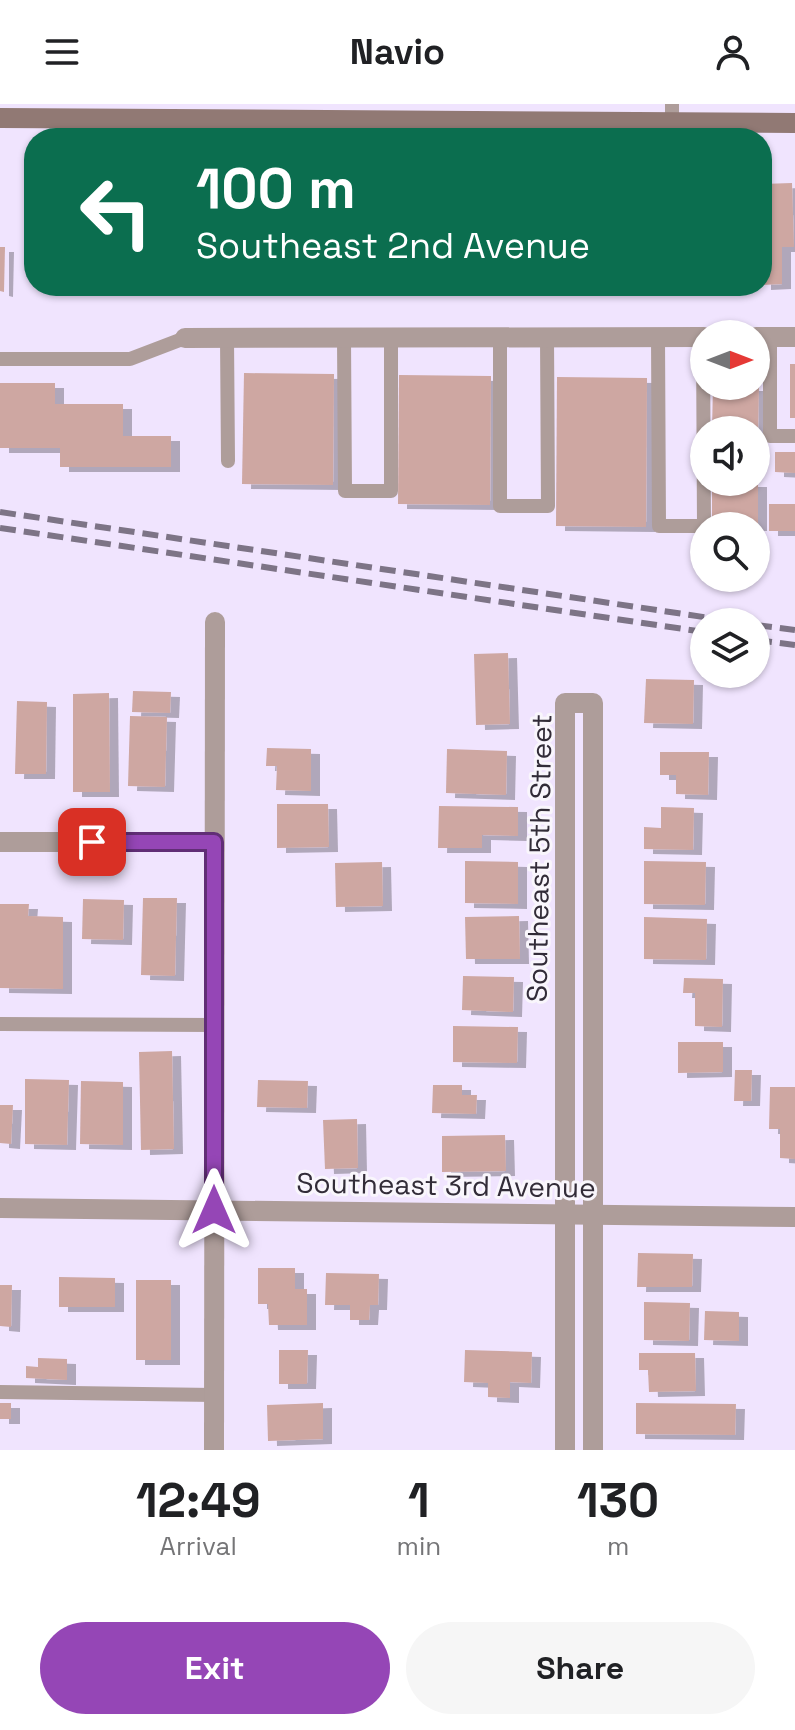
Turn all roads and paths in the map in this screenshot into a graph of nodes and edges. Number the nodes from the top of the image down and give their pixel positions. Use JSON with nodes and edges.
{"nodes":[{"id":1,"x":25,"y":111,"type":"edge"},
{"id":2,"x":295,"y":112,"type":"edge"},
{"id":3,"x":516,"y":112,"type":"edge"},
{"id":4,"x":672,"y":113,"type":"edge"},
{"id":5,"x":0,"y":118,"type":"edge"},
{"id":6,"x":795,"y":123,"type":"edge"},
{"id":7,"x":341,"y":128,"type":"edge"},
{"id":8,"x":354,"y":128,"type":"edge"},
{"id":9,"x":500,"y":337,"type":"junction"},
{"id":10,"x":547,"y":337,"type":"junction"},
{"id":11,"x":658,"y":337,"type":"junction"},
{"id":12,"x":690,"y":337,"type":"edge"},
{"id":13,"x":770,"y":337,"type":"edge"},
{"id":14,"x":795,"y":337,"type":"edge"},
{"id":15,"x":185,"y":338,"type":"joint"},
{"id":16,"x":227,"y":338,"type":"junction"},
{"id":17,"x":344,"y":338,"type":"junction"},
{"id":18,"x":391,"y":338,"type":"junction"},
{"id":19,"x":0,"y":359,"type":"edge"},
{"id":20,"x":704,"y":400,"type":"edge"},
{"id":21,"x":767,"y":400,"type":"edge"},
{"id":22,"x":795,"y":436,"type":"edge"},
{"id":23,"x":228,"y":461,"type":"dead end"},
{"id":24,"x":215,"y":622,"type":"dead end"},
{"id":25,"x":0,"y":842,"type":"edge"},
{"id":26,"x":214,"y":842,"type":"junction"},
{"id":27,"x":0,"y":1024,"type":"edge"},
{"id":28,"x":214,"y":1025,"type":"junction"},
{"id":29,"x":0,"y":1208,"type":"edge"},
{"id":30,"x":214,"y":1210,"type":"junction"},
{"id":31,"x":565,"y":1215,"type":"junction"},
{"id":32,"x":593,"y":1215,"type":"junction"},
{"id":33,"x":795,"y":1217,"type":"edge"},
{"id":34,"x":0,"y":1392,"type":"edge"},
{"id":35,"x":214,"y":1395,"type":"junction"},
{"id":36,"x":214,"y":1450,"type":"edge"},
{"id":37,"x":565,"y":1450,"type":"edge"},
{"id":38,"x":593,"y":1450,"type":"edge"}],
"edges":[{"from":1,"to":2,"type":"street"},
{"from":1,"to":5,"type":"street"},
{"from":2,"to":7,"type":"street"},
{"from":3,"to":4,"type":"street"},
{"from":3,"to":8,"type":"street"},
{"from":4,"to":6,"type":"street"},
{"from":9,"to":10,"type":"street"},
{"from":9,"to":10,"type":"lane"},
{"from":9,"to":18,"type":"street"},
{"from":10,"to":11,"type":"street"},
{"from":11,"to":12,"type":"street"},
{"from":11,"to":20,"type":"lane"},
{"from":13,"to":14,"type":"street"},
{"from":15,"to":16,"type":"street"},
{"from":15,"to":19,"type":"lane"},
{"from":16,"to":17,"type":"street"},
{"from":16,"to":23,"type":"lane"},
{"from":17,"to":18,"type":"street"},
{"from":17,"to":18,"type":"lane"},
{"from":21,"to":22,"type":"lane"},
{"from":24,"to":26,"type":"street"},
{"from":25,"to":26,"type":"street"},
{"from":26,"to":28,"type":"street"},
{"from":27,"to":28,"type":"lane"},
{"from":28,"to":30,"type":"street"},
{"from":29,"to":30,"type":"street","name":"Southeast 3rd Avenue"},
{"from":30,"to":31,"type":"street","name":"Southeast 3rd Avenue"},
{"from":30,"to":35,"type":"street"},
{"from":31,"to":32,"type":"street","name":"Southeast 3rd Avenue"},
{"from":31,"to":32,"type":"street","name":"Southeast 5th Street"},
{"from":31,"to":37,"type":"street","name":"Southeast 5th Street"},
{"from":32,"to":33,"type":"street","name":"Southeast 3rd Avenue"},
{"from":32,"to":38,"type":"street","name":"Southeast 5th Street"},
{"from":34,"to":35,"type":"lane"},
{"from":35,"to":36,"type":"street"}]}
